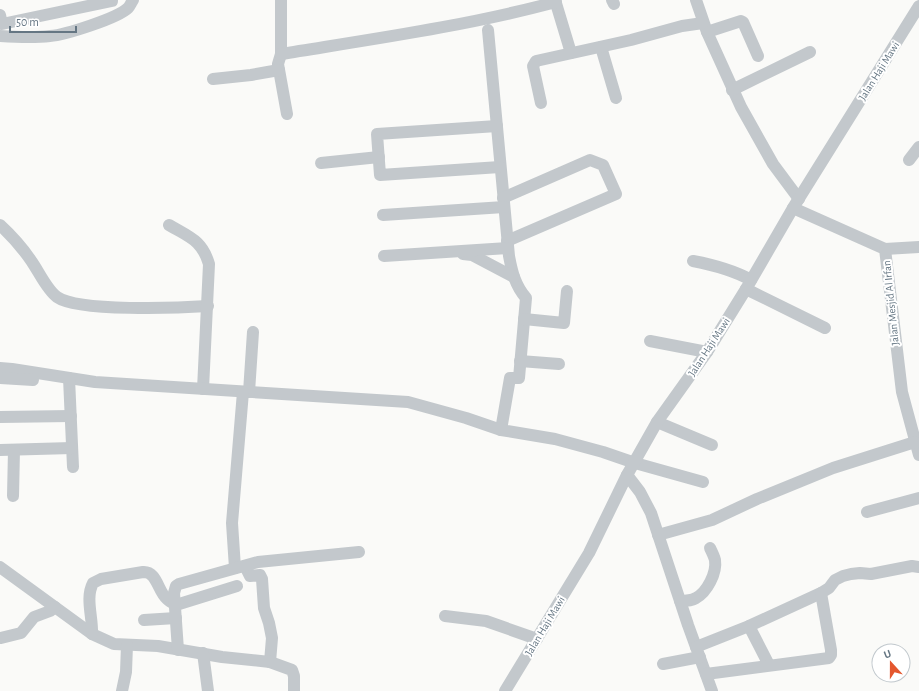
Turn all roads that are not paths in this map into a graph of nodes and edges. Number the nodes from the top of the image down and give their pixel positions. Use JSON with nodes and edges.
{"nodes":[{"id":1,"x":112,"y":0,"type":"edge"},
{"id":2,"x":133,"y":0,"type":"edge"},
{"id":3,"x":281,"y":0,"type":"edge"},
{"id":4,"x":696,"y":0,"type":"edge"},
{"id":5,"x":556,"y":1,"type":"edge"},
{"id":6,"x":919,"y":6,"type":"edge"},
{"id":7,"x":0,"y":16,"type":"edge"},
{"id":8,"x":705,"y":28,"type":"junction"},
{"id":9,"x":488,"y":30,"type":"dead end"},
{"id":10,"x":0,"y":36,"type":"edge"},
{"id":11,"x":600,"y":47,"type":"junction"},
{"id":12,"x":810,"y":52,"type":"dead end"},
{"id":13,"x":571,"y":53,"type":"junction"},
{"id":14,"x":281,"y":54,"type":"junction"},
{"id":15,"x":758,"y":56,"type":"dead end"},
{"id":16,"x":279,"y":70,"type":"junction"},
{"id":17,"x":213,"y":79,"type":"dead end"},
{"id":18,"x":732,"y":90,"type":"junction"},
{"id":19,"x":616,"y":98,"type":"dead end"},
{"id":20,"x":541,"y":103,"type":"dead end"},
{"id":21,"x":287,"y":114,"type":"dead end"},
{"id":22,"x":497,"y":126,"type":"junction"},
{"id":23,"x":919,"y":147,"type":"edge"},
{"id":24,"x":379,"y":157,"type":"junction"},
{"id":25,"x":909,"y":160,"type":"dead end"},
{"id":26,"x":321,"y":163,"type":"dead end"},
{"id":27,"x":500,"y":167,"type":"junction"},
{"id":28,"x":504,"y":202,"type":"junction"},
{"id":29,"x":796,"y":204,"type":"junction"},
{"id":30,"x":383,"y":215,"type":"dead end"},
{"id":31,"x":0,"y":225,"type":"edge"},
{"id":32,"x":168,"y":225,"type":"dead end"},
{"id":33,"x":508,"y":244,"type":"junction"},
{"id":34,"x":919,"y":247,"type":"edge"},
{"id":35,"x":886,"y":249,"type":"junction"},
{"id":36,"x":450,"y":252,"type":"junction"},
{"id":37,"x":384,"y":256,"type":"dead end"},
{"id":38,"x":693,"y":261,"type":"dead end"},
{"id":39,"x":514,"y":277,"type":"junction"},
{"id":40,"x":749,"y":285,"type":"junction"},
{"id":41,"x":567,"y":291,"type":"dead end"},
{"id":42,"x":208,"y":306,"type":"junction"},
{"id":43,"x":518,"y":308,"type":"dead end"},
{"id":44,"x":524,"y":319,"type":"junction"},
{"id":45,"x":825,"y":328,"type":"dead end"},
{"id":46,"x":253,"y":332,"type":"dead end"},
{"id":47,"x":650,"y":342,"type":"dead end"},
{"id":48,"x":707,"y":352,"type":"junction"},
{"id":49,"x":520,"y":361,"type":"junction"},
{"id":50,"x":559,"y":364,"type":"dead end"},
{"id":51,"x":0,"y":368,"type":"edge"},
{"id":52,"x":0,"y":378,"type":"edge"},
{"id":53,"x":510,"y":378,"type":"junction"},
{"id":54,"x":69,"y":381,"type":"junction"},
{"id":55,"x":203,"y":389,"type":"junction"},
{"id":56,"x":246,"y":392,"type":"junction"},
{"id":57,"x":71,"y":416,"type":"junction"},
{"id":58,"x":0,"y":417,"type":"edge"},
{"id":59,"x":658,"y":422,"type":"junction"},
{"id":60,"x":501,"y":430,"type":"junction"},
{"id":61,"x":915,"y":442,"type":"junction"},
{"id":62,"x":712,"y":445,"type":"dead end"},
{"id":63,"x":72,"y":448,"type":"junction"},
{"id":64,"x":0,"y":450,"type":"edge"},
{"id":65,"x":14,"y":450,"type":"junction"},
{"id":66,"x":919,"y":455,"type":"edge"},
{"id":67,"x":635,"y":463,"type":"junction"},
{"id":68,"x":73,"y":467,"type":"dead end"},
{"id":69,"x":628,"y":475,"type":"junction"},
{"id":70,"x":703,"y":482,"type":"dead end"},
{"id":71,"x":13,"y":496,"type":"dead end"},
{"id":72,"x":919,"y":498,"type":"edge"},
{"id":73,"x":868,"y":512,"type":"dead end"},
{"id":74,"x":658,"y":535,"type":"junction"},
{"id":75,"x":710,"y":548,"type":"dead end"},
{"id":76,"x":359,"y":552,"type":"dead end"},
{"id":77,"x":0,"y":567,"type":"edge"},
{"id":78,"x":240,"y":567,"type":"junction"},
{"id":79,"x":919,"y":567,"type":"edge"},
{"id":80,"x":238,"y":586,"type":"dead end"},
{"id":81,"x":821,"y":593,"type":"junction"},
{"id":82,"x":680,"y":601,"type":"junction"},
{"id":83,"x":176,"y":605,"type":"junction"},
{"id":84,"x":55,"y":607,"type":"junction"},
{"id":85,"x":445,"y":616,"type":"dead end"},
{"id":86,"x":176,"y":618,"type":"junction"},
{"id":87,"x":144,"y":620,"type":"dead end"},
{"id":88,"x":749,"y":626,"type":"junction"},
{"id":89,"x":92,"y":634,"type":"junction"},
{"id":90,"x":0,"y":638,"type":"edge"},
{"id":91,"x":537,"y":639,"type":"junction"},
{"id":92,"x":127,"y":645,"type":"junction"},
{"id":93,"x":178,"y":650,"type":"junction"},
{"id":94,"x":698,"y":652,"type":"junction"},
{"id":95,"x":203,"y":653,"type":"junction"},
{"id":96,"x":270,"y":662,"type":"junction"},
{"id":97,"x":662,"y":664,"type":"dead end"},
{"id":98,"x":769,"y":665,"type":"junction"},
{"id":99,"x":706,"y":674,"type":"junction"},
{"id":100,"x":122,"y":691,"type":"edge"},
{"id":101,"x":208,"y":691,"type":"edge"},
{"id":102,"x":294,"y":691,"type":"edge"},
{"id":103,"x":505,"y":691,"type":"edge"},
{"id":104,"x":712,"y":691,"type":"edge"}],
"edges":[{"from":1,"to":7,"type":"street"},
{"from":2,"to":10,"type":"street"},
{"from":3,"to":14,"type":"street"},
{"from":4,"to":8,"type":"street"},
{"from":5,"to":13,"type":"street"},
{"from":5,"to":14,"type":"street"},
{"from":6,"to":29,"type":"street","name":"Jalan Haji Mawi"},
{"from":8,"to":11,"type":"street"},
{"from":8,"to":15,"type":"street"},
{"from":8,"to":18,"type":"street"},
{"from":9,"to":22,"type":"street"},
{"from":11,"to":13,"type":"street"},
{"from":11,"to":19,"type":"street"},
{"from":12,"to":18,"type":"street"},
{"from":13,"to":20,"type":"street"},
{"from":14,"to":16,"type":"street"},
{"from":16,"to":17,"type":"street"},
{"from":16,"to":21,"type":"street"},
{"from":18,"to":29,"type":"street"},
{"from":22,"to":24,"type":"street"},
{"from":22,"to":27,"type":"street"},
{"from":23,"to":25,"type":"street"},
{"from":24,"to":26,"type":"street"},
{"from":24,"to":27,"type":"street"},
{"from":27,"to":28,"type":"street"},
{"from":28,"to":30,"type":"street"},
{"from":28,"to":33,"type":"street"},
{"from":28,"to":33,"type":"street"},
{"from":29,"to":35,"type":"street","name":"Jalan Mesjid Al Irfan"},
{"from":29,"to":40,"type":"street","name":"Jalan Haji Mawi"},
{"from":31,"to":42,"type":"street"},
{"from":32,"to":42,"type":"street"},
{"from":33,"to":36,"type":"street"},
{"from":33,"to":39,"type":"street"},
{"from":34,"to":35,"type":"street"},
{"from":35,"to":61,"type":"street","name":"Jalan Mesjid Al Irfan"},
{"from":36,"to":37,"type":"street"},
{"from":36,"to":39,"type":"street"},
{"from":38,"to":40,"type":"street"},
{"from":39,"to":44,"type":"street"},
{"from":40,"to":45,"type":"street"},
{"from":40,"to":48,"type":"street","name":"Jalan Haji Mawi"},
{"from":41,"to":44,"type":"street"},
{"from":42,"to":55,"type":"street"},
{"from":43,"to":53,"type":"street"},
{"from":44,"to":49,"type":"street"},
{"from":46,"to":56,"type":"street"},
{"from":47,"to":48,"type":"street"},
{"from":48,"to":59,"type":"street","name":"Jalan Haji Mawi"},
{"from":49,"to":50,"type":"street"},
{"from":49,"to":53,"type":"street"},
{"from":51,"to":54,"type":"street"},
{"from":52,"to":54,"type":"street"},
{"from":53,"to":60,"type":"street"},
{"from":54,"to":55,"type":"street"},
{"from":54,"to":57,"type":"street"},
{"from":55,"to":56,"type":"street"},
{"from":56,"to":60,"type":"street"},
{"from":56,"to":78,"type":"street"},
{"from":57,"to":58,"type":"street"},
{"from":57,"to":63,"type":"street"},
{"from":59,"to":62,"type":"street"},
{"from":59,"to":67,"type":"street","name":"Jalan Haji Mawi"},
{"from":60,"to":67,"type":"street"},
{"from":61,"to":66,"type":"street","name":"Jalan Mesjid Al Irfan"},
{"from":61,"to":74,"type":"street"},
{"from":63,"to":65,"type":"street"},
{"from":63,"to":68,"type":"street"},
{"from":64,"to":65,"type":"street"},
{"from":65,"to":71,"type":"street"},
{"from":67,"to":69,"type":"street","name":"Jalan Haji Mawi"},
{"from":67,"to":70,"type":"street"},
{"from":69,"to":74,"type":"street"},
{"from":69,"to":91,"type":"street","name":"Jalan Haji Mawi"},
{"from":72,"to":73,"type":"street"},
{"from":74,"to":82,"type":"street"},
{"from":75,"to":82,"type":"street"},
{"from":76,"to":78,"type":"street"},
{"from":77,"to":84,"type":"street"},
{"from":78,"to":83,"type":"street"},
{"from":78,"to":96,"type":"street"},
{"from":79,"to":81,"type":"street"},
{"from":80,"to":83,"type":"street"},
{"from":81,"to":88,"type":"street"},
{"from":81,"to":98,"type":"street"},
{"from":82,"to":94,"type":"street"},
{"from":83,"to":86,"type":"street"},
{"from":83,"to":89,"type":"street"},
{"from":84,"to":89,"type":"street"},
{"from":84,"to":90,"type":"street"},
{"from":85,"to":91,"type":"street"},
{"from":86,"to":87,"type":"street"},
{"from":86,"to":93,"type":"street"},
{"from":88,"to":94,"type":"street"},
{"from":88,"to":98,"type":"street"},
{"from":89,"to":92,"type":"street"},
{"from":91,"to":103,"type":"street","name":"Jalan Haji Mawi"},
{"from":92,"to":93,"type":"street"},
{"from":92,"to":100,"type":"street"},
{"from":93,"to":95,"type":"street"},
{"from":94,"to":97,"type":"street"},
{"from":94,"to":99,"type":"street"},
{"from":95,"to":96,"type":"street"},
{"from":95,"to":101,"type":"street"},
{"from":96,"to":102,"type":"street"},
{"from":98,"to":99,"type":"street"},
{"from":99,"to":104,"type":"street"}]}
